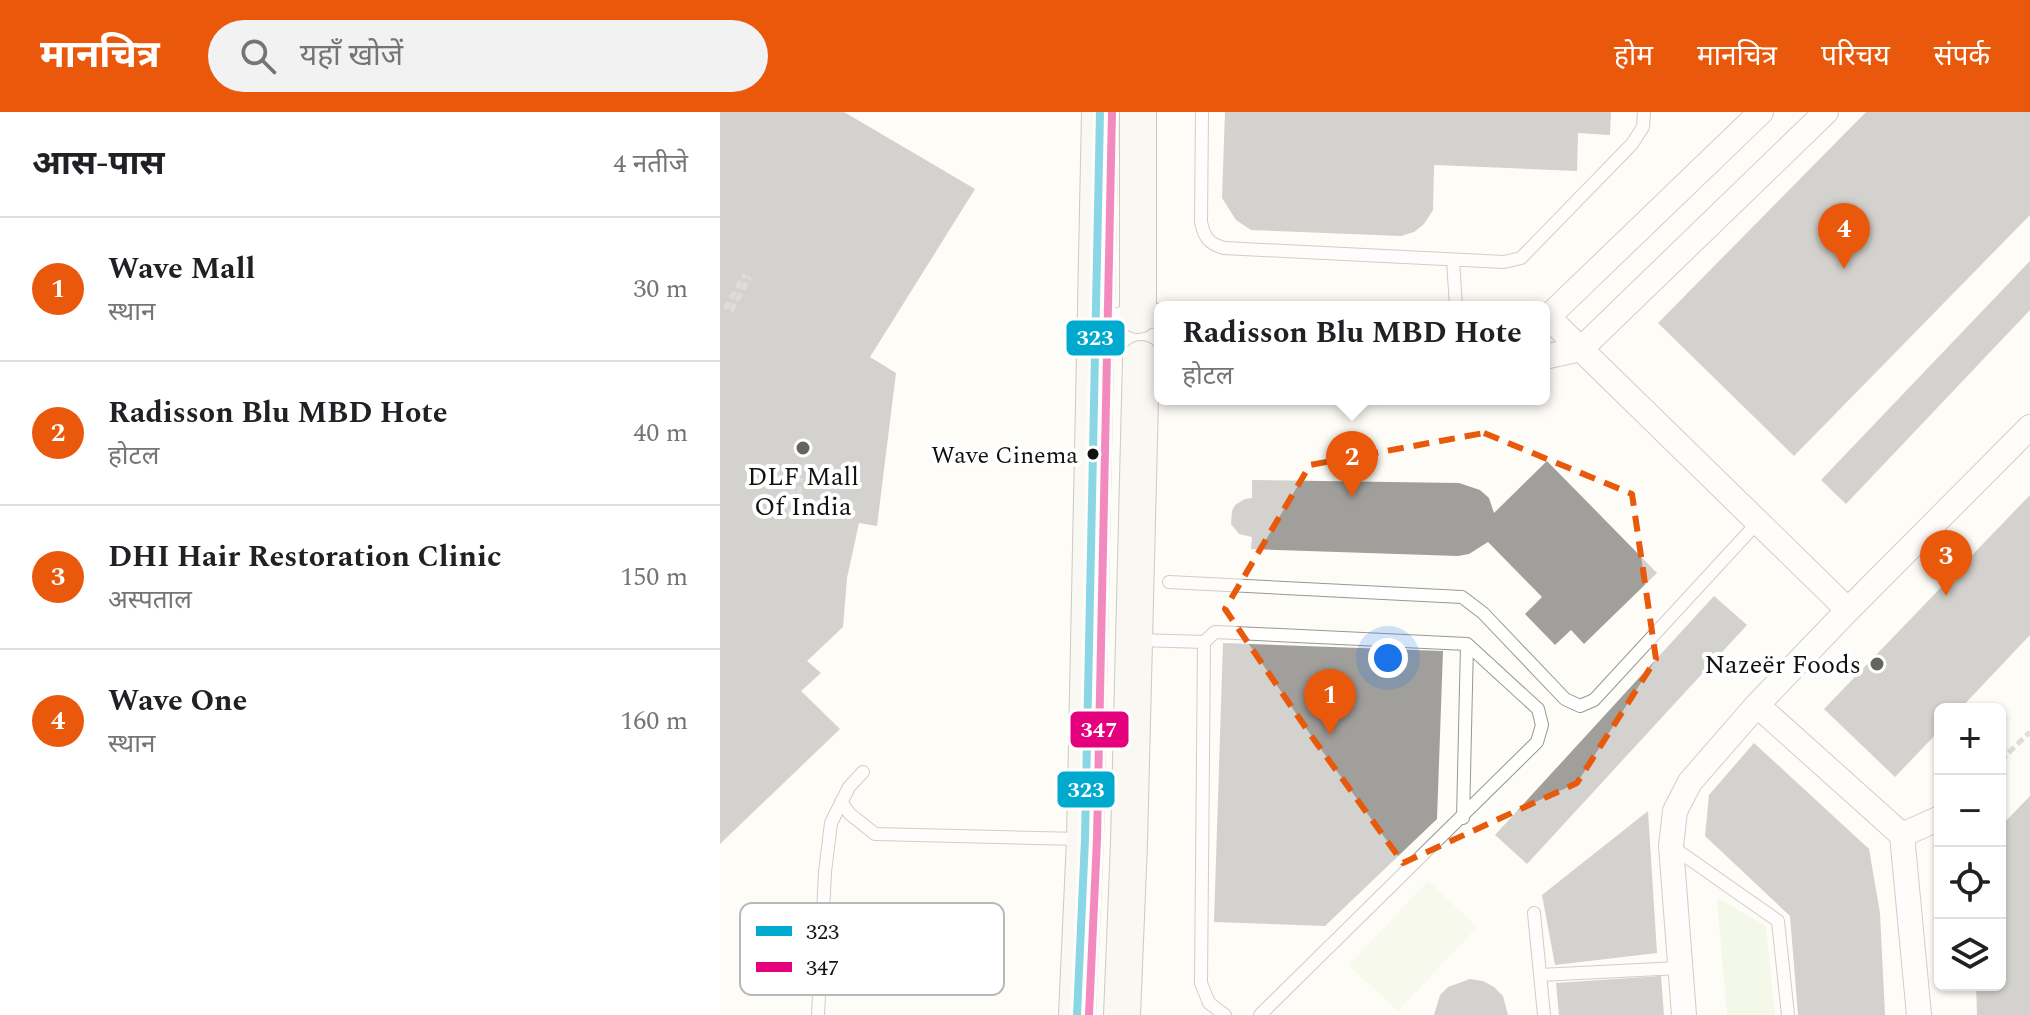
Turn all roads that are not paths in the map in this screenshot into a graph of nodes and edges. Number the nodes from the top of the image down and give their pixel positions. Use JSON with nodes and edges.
{"nodes":[{"id":1,"x":1100,"y":112,"type":"edge"},
{"id":2,"x":1138,"y":112,"type":"edge"},
{"id":3,"x":1202,"y":112,"type":"edge"},
{"id":4,"x":1644,"y":112,"type":"edge"},
{"id":5,"x":1761,"y":112,"type":"edge"},
{"id":6,"x":1826,"y":112,"type":"edge"},
{"id":7,"x":1453,"y":260,"type":"junction"},
{"id":8,"x":1456,"y":301,"type":"edge"},
{"id":9,"x":1550,"y":312,"type":"edge"},
{"id":10,"x":1149,"y":316,"type":"edge"},
{"id":11,"x":1550,"y":320,"type":"edge"},
{"id":12,"x":1095,"y":326,"type":"junction"},
{"id":13,"x":1581,"y":349,"type":"junction"},
{"id":14,"x":1550,"y":356,"type":"edge"},
{"id":15,"x":1151,"y":359,"type":"edge"},
{"id":16,"x":2029,"y":430,"type":"edge"},
{"id":17,"x":1758,"y":522,"type":"junction"},
{"id":18,"x":1169,"y":582,"type":"dead end"},
{"id":19,"x":1848,"y":610,"type":"junction"},
{"id":20,"x":1133,"y":640,"type":"junction"},
{"id":21,"x":1204,"y":642,"type":"junction"},
{"id":22,"x":1467,"y":644,"type":"junction"},
{"id":23,"x":1757,"y":705,"type":"junction"},
{"id":24,"x":863,"y":772,"type":"dead end"},
{"id":25,"x":841,"y":802,"type":"junction"},
{"id":26,"x":1463,"y":818,"type":"junction"},
{"id":27,"x":1934,"y":821,"type":"edge"},
{"id":28,"x":1902,"y":835,"type":"junction"},
{"id":29,"x":1085,"y":839,"type":"junction"},
{"id":30,"x":1671,"y":846,"type":"junction"},
{"id":31,"x":823,"y":903,"type":"edge"},
{"id":32,"x":1534,"y":913,"type":"dead end"},
{"id":33,"x":1679,"y":968,"type":"junction"},
{"id":34,"x":1540,"y":975,"type":"junction"},
{"id":35,"x":819,"y":995,"type":"edge"},
{"id":36,"x":818,"y":1015,"type":"edge"},
{"id":37,"x":1077,"y":1015,"type":"edge"},
{"id":38,"x":1122,"y":1015,"type":"edge"},
{"id":39,"x":1225,"y":1015,"type":"edge"},
{"id":40,"x":1260,"y":1015,"type":"edge"},
{"id":41,"x":1544,"y":1015,"type":"edge"},
{"id":42,"x":1684,"y":1015,"type":"edge"},
{"id":43,"x":1788,"y":1015,"type":"edge"},
{"id":44,"x":1919,"y":1015,"type":"edge"}],
"edges":[{"from":1,"to":12,"type":"street"},
{"from":2,"to":10,"type":"street"},
{"from":3,"to":7,"type":"lane"},
{"from":4,"to":7,"type":"lane"},
{"from":5,"to":9,"type":"street"},
{"from":6,"to":13,"type":"street"},
{"from":7,"to":8,"type":"lane"},
{"from":10,"to":12,"type":"street"},
{"from":11,"to":13,"type":"street"},
{"from":12,"to":29,"type":"street"},
{"from":13,"to":14,"type":"street"},
{"from":13,"to":17,"type":"street"},
{"from":15,"to":20,"type":"street"},
{"from":16,"to":19,"type":"street"},
{"from":17,"to":18,"type":"lane"},
{"from":17,"to":19,"type":"street"},
{"from":19,"to":23,"type":"street"},
{"from":20,"to":21,"type":"lane"},
{"from":20,"to":38,"type":"street"},
{"from":21,"to":22,"type":"lane"},
{"from":21,"to":39,"type":"lane"},
{"from":22,"to":26,"type":"lane"},
{"from":22,"to":26,"type":"lane"},
{"from":23,"to":28,"type":"street"},
{"from":23,"to":30,"type":"street"},
{"from":24,"to":25,"type":"lane"},
{"from":25,"to":29,"type":"lane"},
{"from":25,"to":31,"type":"lane"},
{"from":26,"to":40,"type":"lane"},
{"from":27,"to":28,"type":"street"},
{"from":28,"to":44,"type":"street"},
{"from":29,"to":37,"type":"street"},
{"from":30,"to":33,"type":"street"},
{"from":30,"to":43,"type":"lane"},
{"from":32,"to":34,"type":"lane"},
{"from":33,"to":34,"type":"lane"},
{"from":33,"to":42,"type":"street"},
{"from":34,"to":41,"type":"lane"},
{"from":35,"to":36,"type":"lane"}]}
